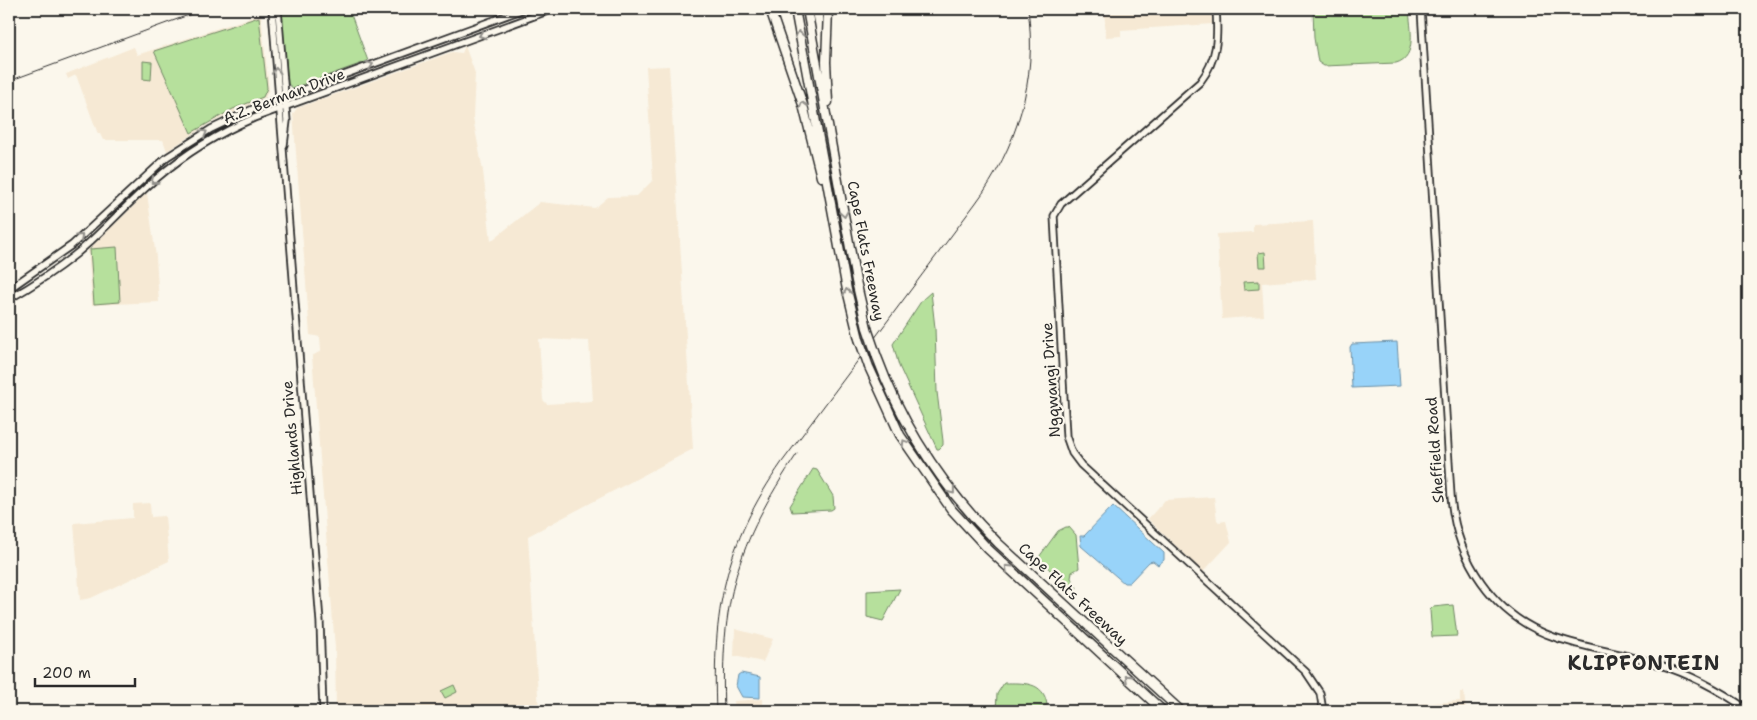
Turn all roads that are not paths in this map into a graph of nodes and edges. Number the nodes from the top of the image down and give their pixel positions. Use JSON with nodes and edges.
{"nodes":[{"id":1,"x":272,"y":9,"type":"edge"},
{"id":2,"x":278,"y":9,"type":"edge"},
{"id":3,"x":524,"y":9,"type":"edge"},
{"id":4,"x":553,"y":9,"type":"edge"},
{"id":5,"x":770,"y":9,"type":"edge"},
{"id":6,"x":795,"y":9,"type":"edge"},
{"id":7,"x":806,"y":9,"type":"edge"},
{"id":8,"x":829,"y":9,"type":"edge"},
{"id":9,"x":1216,"y":9,"type":"edge"},
{"id":10,"x":1421,"y":9,"type":"edge"},
{"id":11,"x":286,"y":96,"type":"junction"},
{"id":12,"x":278,"y":99,"type":"junction"},
{"id":13,"x":286,"y":107,"type":"junction"},
{"id":14,"x":278,"y":110,"type":"junction"},
{"id":15,"x":832,"y":149,"type":"junction"},
{"id":16,"x":284,"y":162,"type":"junction"},
{"id":17,"x":837,"y":237,"type":"junction"},
{"id":18,"x":9,"y":289,"type":"edge"},
{"id":19,"x":9,"y":299,"type":"edge"},
{"id":20,"x":1748,"y":710,"type":"edge"},
{"id":21,"x":323,"y":711,"type":"edge"},
{"id":22,"x":1163,"y":711,"type":"edge"},
{"id":23,"x":1181,"y":711,"type":"edge"},
{"id":24,"x":1324,"y":711,"type":"edge"}],
"edges":[{"from":12,"to":1,"type":"main road","name":"Highlands Drive","one_way":true},
{"from":2,"to":11,"type":"main road","name":"Highlands Drive"},
{"from":11,"to":3,"type":"main road","name":"A.Z. Berman Drive","one_way":true},
{"from":4,"to":13,"type":"main road","name":"A.Z. Berman Drive","one_way":true},
{"from":17,"to":5,"type":"highway","one_way":true},
{"from":17,"to":6,"type":"highway","name":"Cape Flats Freeway","one_way":true},
{"from":7,"to":15,"type":"highway","name":"Cape Flats Freeway"},
{"from":8,"to":15,"type":"highway"},
{"from":9,"to":24,"type":"main road","name":"Ngqwangi Drive"},
{"from":10,"to":20,"type":"main road","name":"Sheffield Road"},
{"from":11,"to":12,"type":"main road","name":"A.Z. Berman Drive"},
{"from":11,"to":13,"type":"main road","name":"Highlands Drive"},
{"from":12,"to":14,"type":"main road","name":"Highlands Drive"},
{"from":18,"to":12,"type":"main road","name":"A.Z. Berman Drive","one_way":true},
{"from":13,"to":14,"type":"main road","name":"A.Z. Berman Drive"},
{"from":13,"to":16,"type":"main road","name":"Highlands Drive"},
{"from":14,"to":16,"type":"main road","name":"Highlands Drive"},
{"from":14,"to":19,"type":"main road","name":"A.Z. Berman Drive","one_way":true},
{"from":15,"to":23,"type":"highway","name":"Cape Flats Freeway","one_way":true,"bridge":true},
{"from":16,"to":21,"type":"main road","name":"Highlands Drive"},
{"from":22,"to":17,"type":"highway","name":"Cape Flats Freeway","one_way":true,"bridge":true}]}
